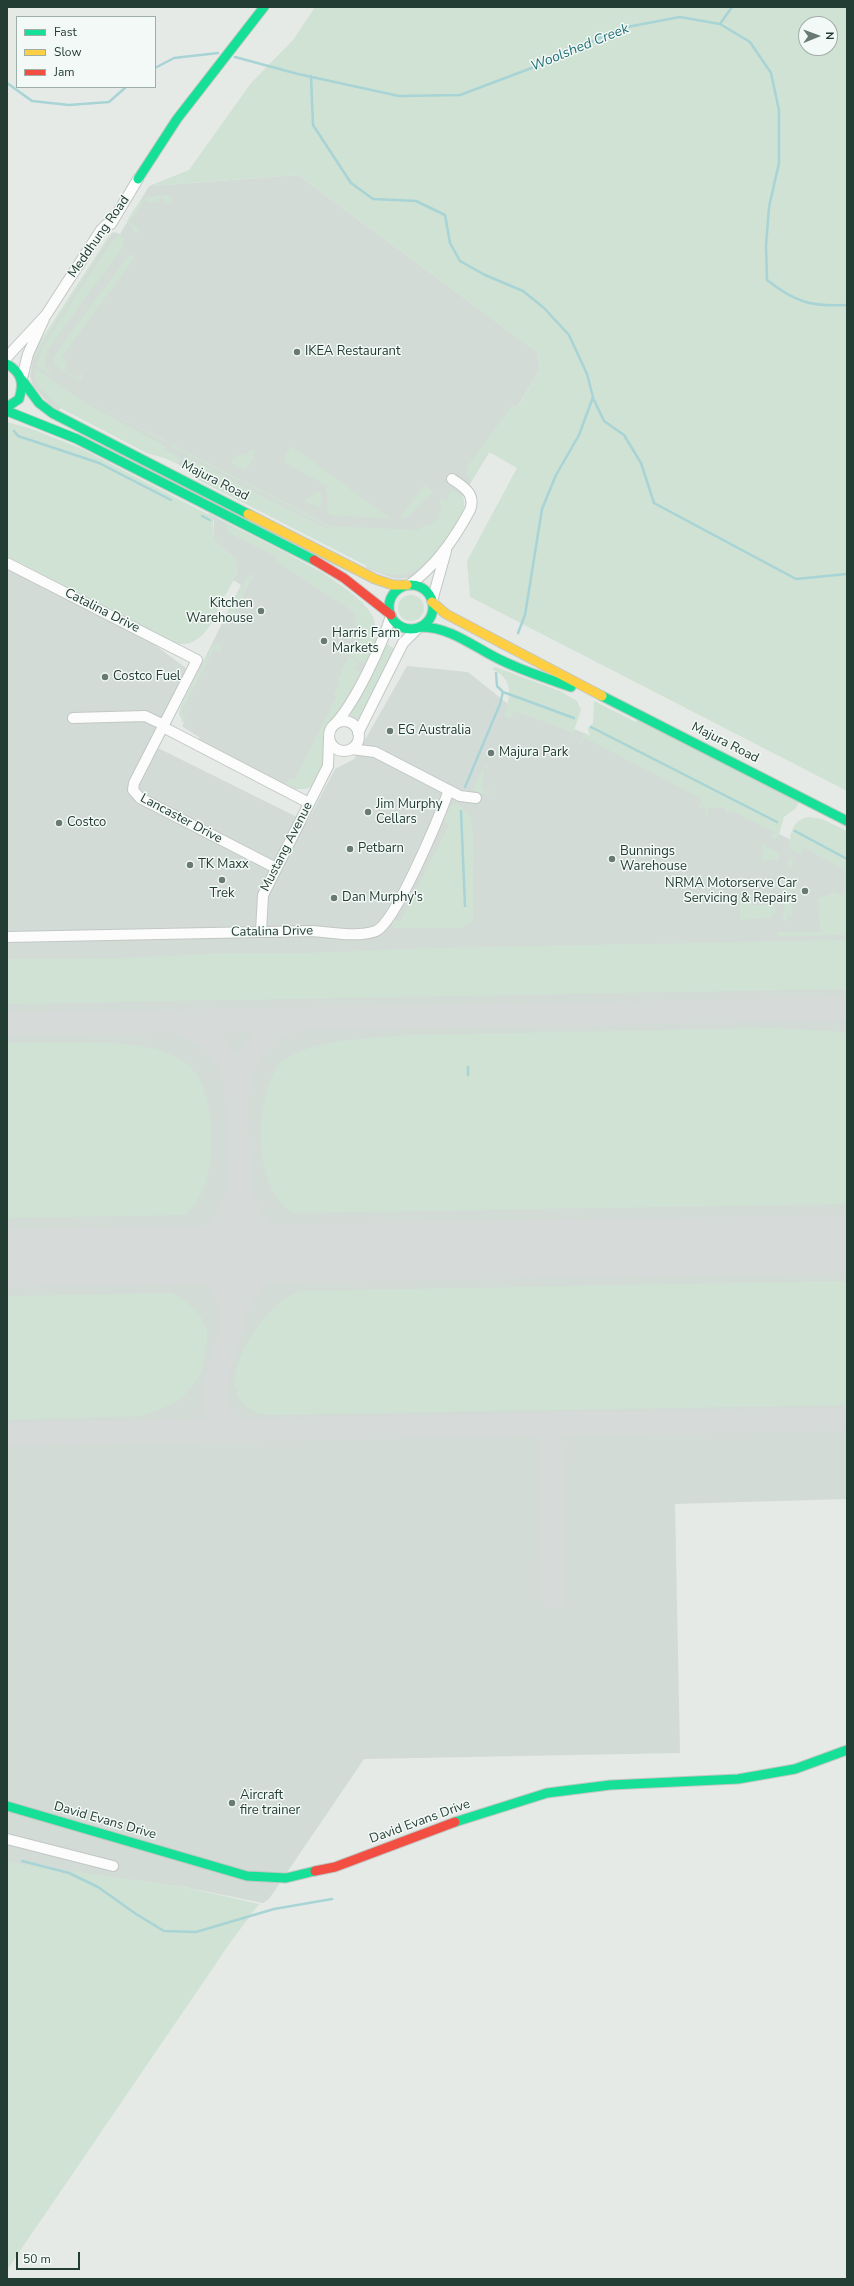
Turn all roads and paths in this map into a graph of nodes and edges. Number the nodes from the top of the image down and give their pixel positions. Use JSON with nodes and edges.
{"nodes":[{"id":1,"x":264,"y":7,"type":"edge"},
{"id":2,"x":138,"y":179,"type":"joint"},
{"id":3,"x":46,"y":315,"type":"junction"},
{"id":4,"x":7,"y":357,"type":"edge"},
{"id":5,"x":7,"y":364,"type":"edge"},
{"id":6,"x":22,"y":379,"type":"junction"},
{"id":7,"x":7,"y":407,"type":"edge"},
{"id":8,"x":7,"y":411,"type":"edge"},
{"id":9,"x":452,"y":480,"type":"dead end"},
{"id":10,"x":448,"y":544,"type":"junction"},
{"id":11,"x":7,"y":563,"type":"edge"},
{"id":12,"x":408,"y":585,"type":"junction"},
{"id":13,"x":432,"y":602,"type":"junction"},
{"id":14,"x":391,"y":616,"type":"junction"},
{"id":15,"x":419,"y":627,"type":"junction"},
{"id":16,"x":197,"y":660,"type":"joint"},
{"id":17,"x":590,"y":691,"type":"junction"},
{"id":18,"x":73,"y":718,"type":"dead end"},
{"id":19,"x":335,"y":724,"type":"junction"},
{"id":20,"x":163,"y":726,"type":"junction"},
{"id":21,"x":358,"y":734,"type":"junction"},
{"id":22,"x":329,"y":738,"type":"junction"},
{"id":23,"x":350,"y":750,"type":"junction"},
{"id":24,"x":375,"y":752,"type":"junction"},
{"id":25,"x":328,"y":766,"type":"junction"},
{"id":26,"x":449,"y":790,"type":"junction"},
{"id":27,"x":476,"y":798,"type":"dead end"},
{"id":28,"x":310,"y":803,"type":"junction"},
{"id":29,"x":847,"y":821,"type":"edge"},
{"id":30,"x":276,"y":868,"type":"junction"},
{"id":31,"x":261,"y":932,"type":"junction"},
{"id":32,"x":7,"y":937,"type":"edge"},
{"id":33,"x":847,"y":1750,"type":"edge"},
{"id":34,"x":7,"y":1806,"type":"edge"},
{"id":35,"x":7,"y":1839,"type":"edge"},
{"id":36,"x":113,"y":1866,"type":"dead end"}],
"edges":[{"from":1,"to":2,"type":"main road"},
{"from":2,"to":3,"type":"street","name":"Meddhung Road"},
{"from":3,"to":4,"type":"street","name":"Meddhung Road"},
{"from":3,"to":6,"type":"street","name":"Meddhung Road"},
{"from":5,"to":6,"type":"main road","name":"Majura Road"},
{"from":6,"to":7,"type":"main road"},
{"from":6,"to":12,"type":"main road","name":"Majura Road"},
{"from":8,"to":14,"type":"main road","name":"Majura Road"},
{"from":9,"to":10,"type":"street"},
{"from":10,"to":12,"type":"street"},
{"from":10,"to":13,"type":"street"},
{"from":11,"to":16,"type":"street","name":"Catalina Drive"},
{"from":12,"to":13,"type":"main road"},
{"from":12,"to":14,"type":"main road"},
{"from":13,"to":15,"type":"main road"},
{"from":13,"to":17,"type":"main road","name":"Majura Road"},
{"from":14,"to":15,"type":"main road"},
{"from":14,"to":19,"type":"street"},
{"from":15,"to":17,"type":"main road","name":"Majura Road"},
{"from":15,"to":21,"type":"street"},
{"from":16,"to":20,"type":"street","name":"Lancaster Drive"},
{"from":17,"to":29,"type":"main road","name":"Majura Road"},
{"from":18,"to":20,"type":"street"},
{"from":19,"to":21,"type":"street"},
{"from":19,"to":22,"type":"street"},
{"from":20,"to":28,"type":"street"},
{"from":20,"to":30,"type":"street","name":"Lancaster Drive"},
{"from":21,"to":23,"type":"street"},
{"from":21,"to":24,"type":"street"},
{"from":22,"to":23,"type":"street"},
{"from":22,"to":25,"type":"street","name":"Mustang Avenue"},
{"from":23,"to":24,"type":"street"},
{"from":23,"to":25,"type":"street","name":"Mustang Avenue"},
{"from":24,"to":26,"type":"street"},
{"from":25,"to":28,"type":"street","name":"Mustang Avenue"},
{"from":26,"to":27,"type":"street"},
{"from":26,"to":31,"type":"street","name":"Catalina Drive"},
{"from":28,"to":30,"type":"street","name":"Mustang Avenue"},
{"from":30,"to":31,"type":"street","name":"Mustang Avenue"},
{"from":31,"to":32,"type":"street","name":"Catalina Drive"},
{"from":33,"to":34,"type":"main road","name":"David Evans Drive"},
{"from":35,"to":36,"type":"street"}]}
